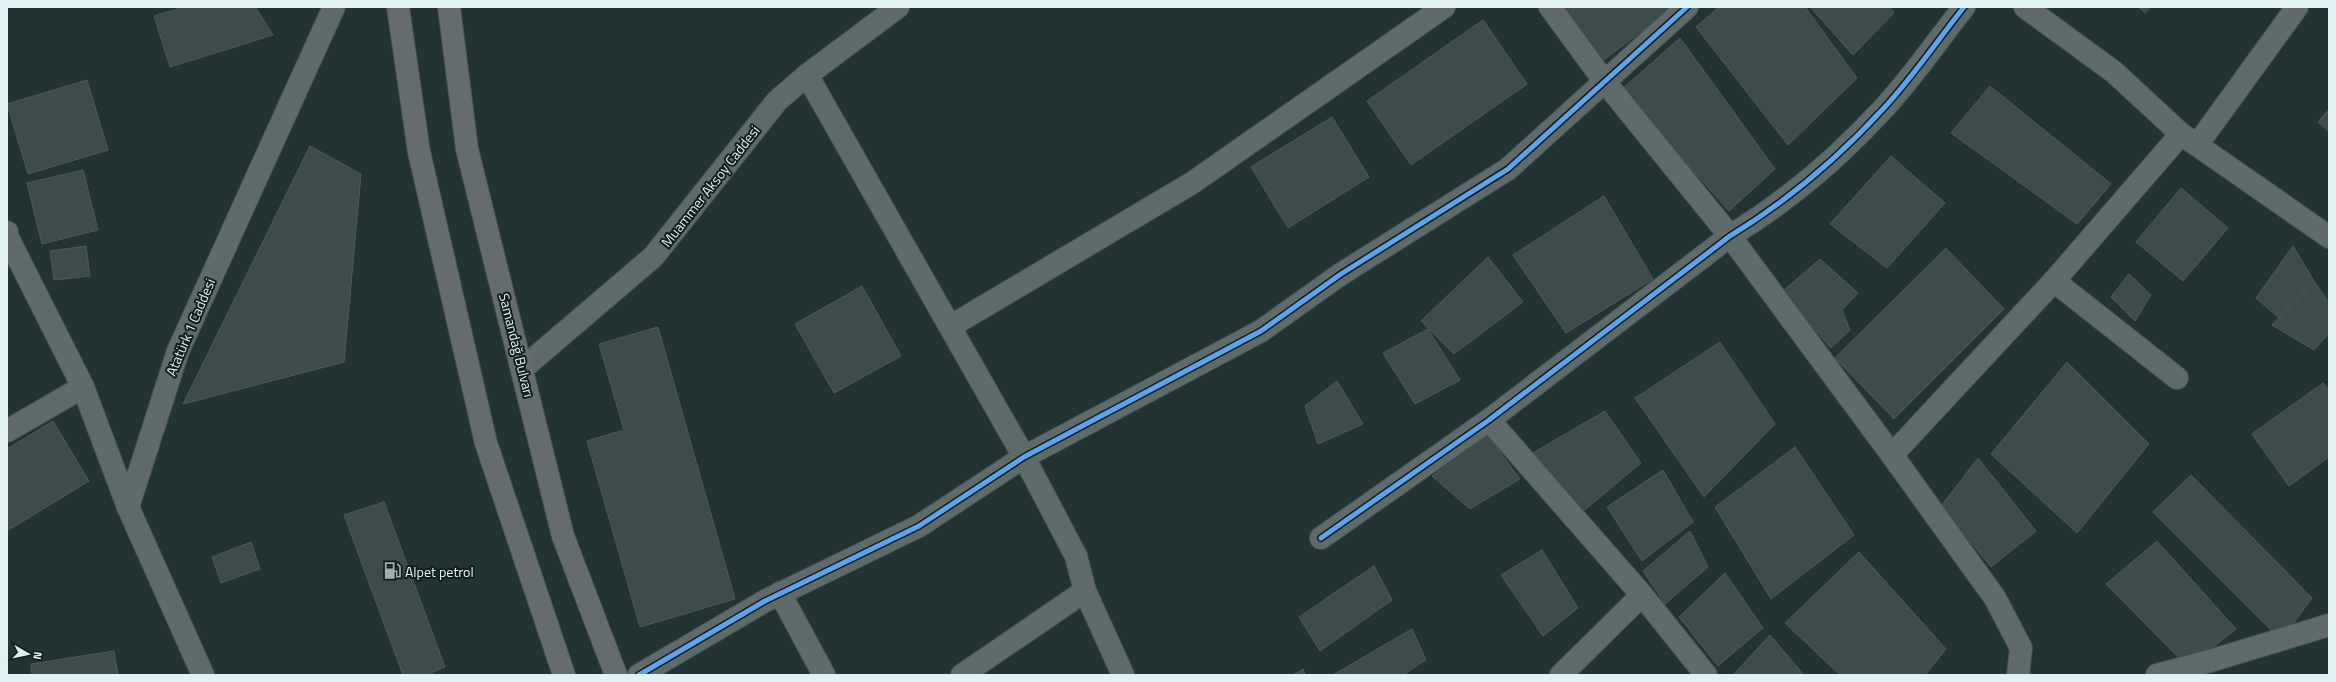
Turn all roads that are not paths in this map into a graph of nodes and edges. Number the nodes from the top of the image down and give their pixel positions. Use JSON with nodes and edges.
{"nodes":[{"id":1,"x":334,"y":7,"type":"edge"},
{"id":2,"x":398,"y":7,"type":"edge"},
{"id":3,"x":449,"y":7,"type":"edge"},
{"id":4,"x":898,"y":7,"type":"edge"},
{"id":5,"x":1444,"y":7,"type":"edge"},
{"id":6,"x":1550,"y":7,"type":"edge"},
{"id":7,"x":1687,"y":7,"type":"edge"},
{"id":8,"x":1964,"y":7,"type":"edge"},
{"id":9,"x":2025,"y":7,"type":"edge"},
{"id":10,"x":2297,"y":7,"type":"edge"},
{"id":11,"x":807,"y":75,"type":"junction"},
{"id":12,"x":1605,"y":82,"type":"junction"},
{"id":13,"x":2189,"y":140,"type":"junction"},
{"id":14,"x":7,"y":232,"type":"edge"},
{"id":15,"x":1730,"y":236,"type":"junction"},
{"id":16,"x":2329,"y":237,"type":"edge"},
{"id":17,"x":2054,"y":280,"type":"junction"},
{"id":18,"x":951,"y":326,"type":"junction"},
{"id":19,"x":523,"y":368,"type":"junction"},
{"id":20,"x":2177,"y":378,"type":"dead end"},
{"id":21,"x":83,"y":387,"type":"junction"},
{"id":22,"x":1489,"y":420,"type":"junction"},
{"id":23,"x":7,"y":431,"type":"edge"},
{"id":24,"x":1892,"y":455,"type":"junction"},
{"id":25,"x":1024,"y":457,"type":"junction"},
{"id":26,"x":128,"y":507,"type":"junction"},
{"id":27,"x":1321,"y":538,"type":"dead end"},
{"id":28,"x":1085,"y":591,"type":"junction"},
{"id":29,"x":780,"y":593,"type":"junction"},
{"id":30,"x":1642,"y":595,"type":"junction"},
{"id":31,"x":2329,"y":625,"type":"edge"},
{"id":32,"x":203,"y":675,"type":"edge"},
{"id":33,"x":564,"y":675,"type":"edge"},
{"id":34,"x":616,"y":675,"type":"edge"},
{"id":35,"x":639,"y":675,"type":"edge"},
{"id":36,"x":824,"y":675,"type":"edge"},
{"id":37,"x":962,"y":675,"type":"edge"},
{"id":38,"x":1123,"y":675,"type":"edge"},
{"id":39,"x":1561,"y":675,"type":"edge"},
{"id":40,"x":1706,"y":675,"type":"edge"},
{"id":41,"x":2018,"y":675,"type":"edge"},
{"id":42,"x":2157,"y":675,"type":"edge"}],
"edges":[{"from":1,"to":26,"type":"street","name":"Atatürk 1 Caddesi"},
{"from":2,"to":33,"type":"highway"},
{"from":3,"to":19,"type":"highway","name":"Samandağ Bulvarı"},
{"from":4,"to":11,"type":"street","name":"Muammer Aksoy Caddesi"},
{"from":5,"to":18,"type":"street"},
{"from":6,"to":12,"type":"street"},
{"from":7,"to":12,"type":"street"},
{"from":8,"to":15,"type":"street"},
{"from":9,"to":13,"type":"street"},
{"from":10,"to":13,"type":"street"},
{"from":11,"to":18,"type":"street"},
{"from":11,"to":19,"type":"street","name":"Muammer Aksoy Caddesi"},
{"from":12,"to":15,"type":"street"},
{"from":12,"to":25,"type":"street"},
{"from":13,"to":16,"type":"street"},
{"from":13,"to":17,"type":"street"},
{"from":14,"to":21,"type":"street"},
{"from":15,"to":22,"type":"street"},
{"from":15,"to":24,"type":"street"},
{"from":17,"to":20,"type":"street"},
{"from":17,"to":24,"type":"street"},
{"from":18,"to":25,"type":"street"},
{"from":19,"to":34,"type":"highway","name":"Samandağ Bulvarı"},
{"from":21,"to":23,"type":"street"},
{"from":21,"to":26,"type":"street"},
{"from":22,"to":27,"type":"street"},
{"from":22,"to":30,"type":"street"},
{"from":24,"to":41,"type":"street"},
{"from":25,"to":28,"type":"street"},
{"from":25,"to":29,"type":"street"},
{"from":26,"to":32,"type":"street"},
{"from":28,"to":37,"type":"street"},
{"from":28,"to":38,"type":"street"},
{"from":29,"to":35,"type":"street"},
{"from":29,"to":36,"type":"street"},
{"from":30,"to":39,"type":"street"},
{"from":30,"to":40,"type":"street"},
{"from":31,"to":42,"type":"street"}]}
